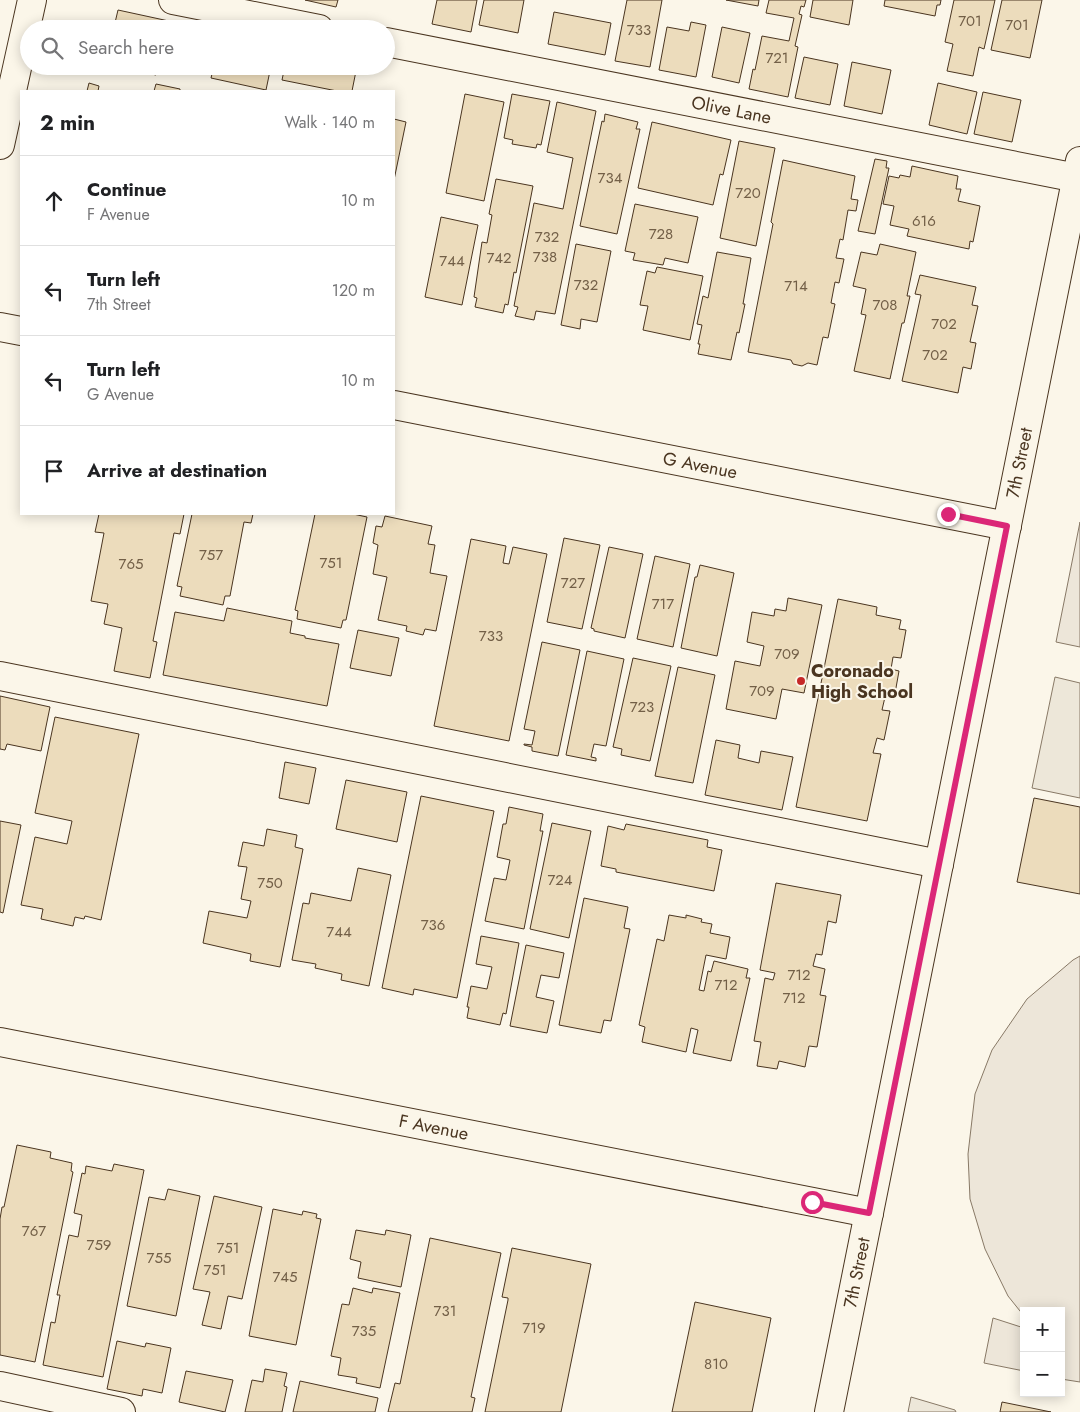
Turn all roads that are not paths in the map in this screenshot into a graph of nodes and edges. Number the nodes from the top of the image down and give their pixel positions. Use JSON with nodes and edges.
{"nodes":[{"id":1,"x":32,"y":0,"type":"edge"},
{"id":2,"x":173,"y":0,"type":"edge"},
{"id":3,"x":28,"y":20,"type":"edge"},
{"id":4,"x":274,"y":20,"type":"edge"},
{"id":5,"x":395,"y":44,"type":"edge"},
{"id":6,"x":20,"y":54,"type":"edge"},
{"id":7,"x":0,"y":144,"type":"edge"},
{"id":8,"x":1078,"y":170,"type":"edge"},
{"id":9,"x":0,"y":327,"type":"edge"},
{"id":10,"x":20,"y":331,"type":"edge"},
{"id":11,"x":395,"y":404,"type":"edge"},
{"id":12,"x":1007,"y":526,"type":"junction"},
{"id":13,"x":0,"y":676,"type":"edge"},
{"id":14,"x":939,"y":864,"type":"junction"},
{"id":15,"x":0,"y":1042,"type":"edge"},
{"id":16,"x":869,"y":1213,"type":"junction"},
{"id":17,"x":0,"y":1386,"type":"edge"},
{"id":18,"x":121,"y":1412,"type":"edge"},
{"id":19,"x":829,"y":1412,"type":"edge"}],
"edges":[{"from":1,"to":3,"type":"street"},
{"from":2,"to":4,"type":"street"},
{"from":5,"to":8,"type":"street","name":"Olive Lane"},
{"from":6,"to":7,"type":"street"},
{"from":8,"to":12,"type":"street","name":"7th Street"},
{"from":9,"to":10,"type":"street"},
{"from":11,"to":12,"type":"street","name":"G Avenue"},
{"from":12,"to":14,"type":"street","name":"7th Street"},
{"from":13,"to":14,"type":"street"},
{"from":14,"to":16,"type":"street","name":"7th Street"},
{"from":15,"to":16,"type":"street","name":"F Avenue"},
{"from":16,"to":19,"type":"street","name":"7th Street"},
{"from":17,"to":18,"type":"street"}]}
